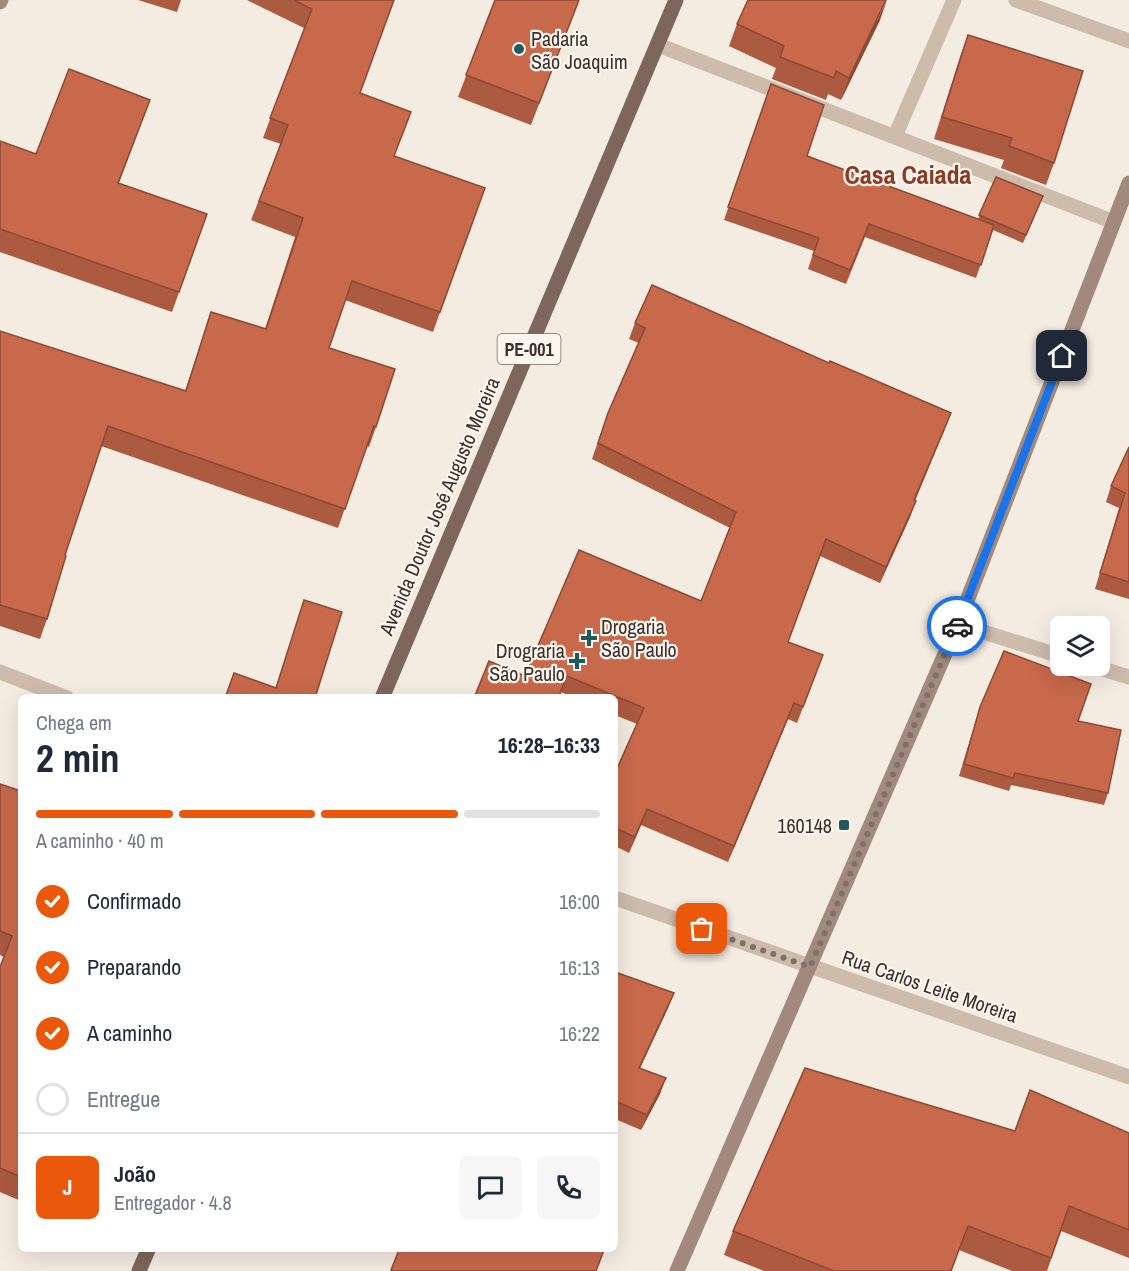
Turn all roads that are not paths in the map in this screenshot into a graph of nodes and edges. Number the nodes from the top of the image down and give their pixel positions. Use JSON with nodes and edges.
{"nodes":[{"id":1,"x":676,"y":0,"type":"edge"},
{"id":2,"x":954,"y":0,"type":"edge"},
{"id":3,"x":1016,"y":0,"type":"edge"},
{"id":4,"x":1129,"y":41,"type":"edge"},
{"id":5,"x":657,"y":45,"type":"junction"},
{"id":6,"x":895,"y":136,"type":"junction"},
{"id":7,"x":1129,"y":183,"type":"edge"},
{"id":8,"x":1114,"y":222,"type":"junction"},
{"id":9,"x":958,"y":624,"type":"junction"},
{"id":10,"x":1050,"y":653,"type":"edge"},
{"id":11,"x":1110,"y":671,"type":"edge"},
{"id":12,"x":0,"y":672,"type":"edge"},
{"id":13,"x":1129,"y":677,"type":"edge"},
{"id":14,"x":57,"y":694,"type":"edge"},
{"id":15,"x":383,"y":694,"type":"edge"},
{"id":16,"x":618,"y":899,"type":"edge"},
{"id":17,"x":810,"y":967,"type":"junction"},
{"id":18,"x":1129,"y":1077,"type":"edge"},
{"id":19,"x":147,"y":1252,"type":"edge"},
{"id":20,"x":139,"y":1271,"type":"edge"},
{"id":21,"x":677,"y":1271,"type":"edge"}],
"edges":[{"from":1,"to":5,"type":"main road","name":"Avenida Doutor José Augusto Moreira","number":"PE-001"},
{"from":2,"to":6,"type":"street"},
{"from":3,"to":4,"type":"street"},
{"from":5,"to":6,"type":"street"},
{"from":5,"to":15,"type":"main road","name":"Avenida Doutor José Augusto Moreira","number":"PE-001"},
{"from":6,"to":8,"type":"street"},
{"from":7,"to":8,"type":"main road"},
{"from":8,"to":9,"type":"main road"},
{"from":9,"to":10,"type":"street"},
{"from":9,"to":17,"type":"main road"},
{"from":11,"to":13,"type":"street"},
{"from":12,"to":14,"type":"street"},
{"from":16,"to":17,"type":"street","name":"Rua Carlos Leite Moreira"},
{"from":17,"to":18,"type":"street","name":"Rua Carlos Leite Moreira"},
{"from":17,"to":21,"type":"main road"},
{"from":19,"to":20,"type":"main road"}]}
